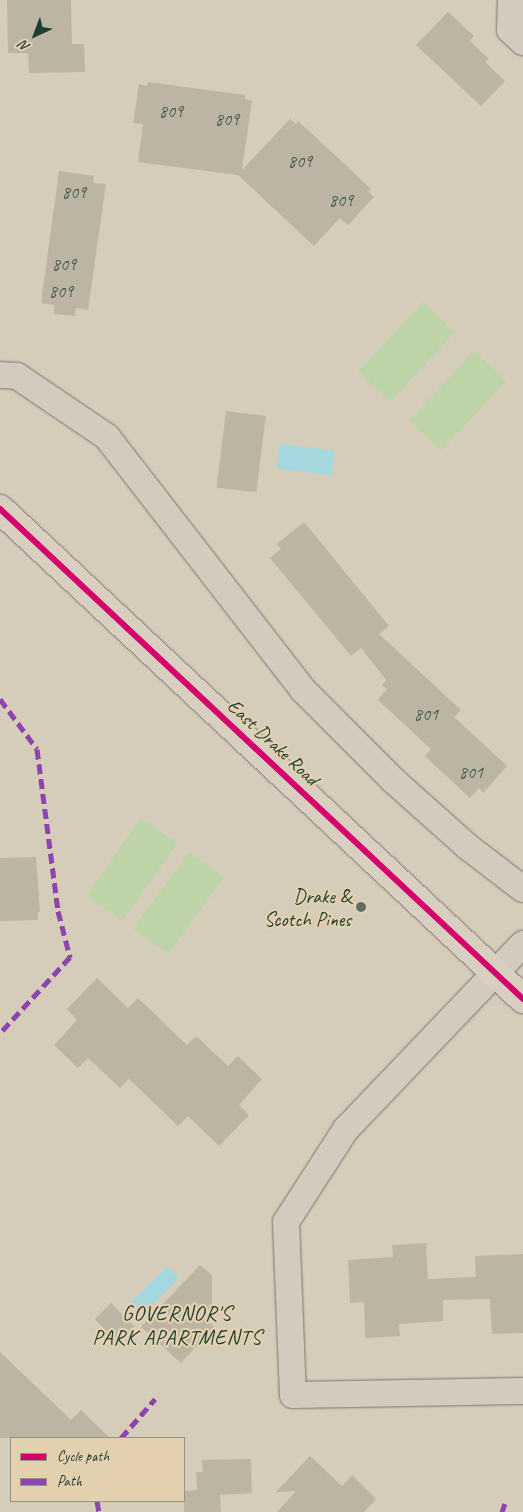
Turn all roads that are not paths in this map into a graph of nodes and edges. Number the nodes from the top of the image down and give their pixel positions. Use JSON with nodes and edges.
{"nodes":[{"id":1,"x":511,"y":0,"type":"edge"},
{"id":2,"x":523,"y":42,"type":"edge"},
{"id":3,"x":0,"y":374,"type":"edge"},
{"id":4,"x":0,"y":509,"type":"edge"},
{"id":5,"x":523,"y":889,"type":"edge"},
{"id":6,"x":523,"y":944,"type":"edge"},
{"id":7,"x":496,"y":973,"type":"junction"},
{"id":8,"x":523,"y":999,"type":"edge"},
{"id":9,"x":523,"y":1391,"type":"edge"}],
"edges":[{"from":1,"to":2,"type":"street"},
{"from":3,"to":5,"type":"street"},
{"from":4,"to":7,"type":"main road","name":"East Drake Road"},
{"from":6,"to":7,"type":"street"},
{"from":7,"to":8,"type":"main road","name":"East Drake Road"},
{"from":7,"to":9,"type":"street"}]}
